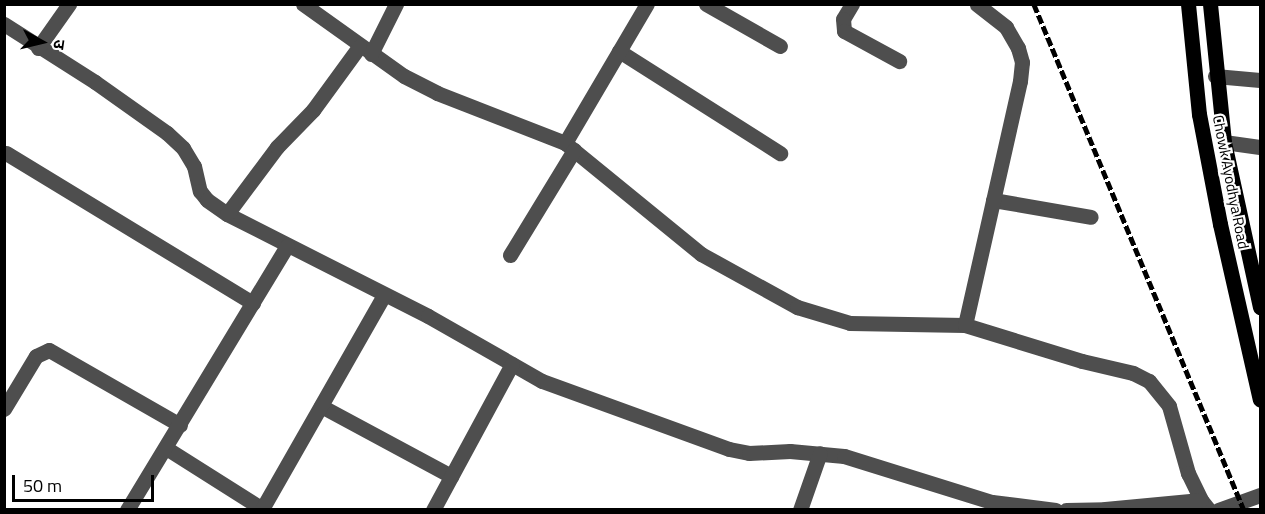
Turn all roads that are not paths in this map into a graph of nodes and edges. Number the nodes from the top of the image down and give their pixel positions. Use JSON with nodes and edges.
{"nodes":[{"id":1,"x":69,"y":4,"type":"edge"},
{"id":2,"x":303,"y":4,"type":"edge"},
{"id":3,"x":396,"y":4,"type":"edge"},
{"id":4,"x":647,"y":4,"type":"edge"},
{"id":5,"x":706,"y":4,"type":"edge"},
{"id":6,"x":852,"y":4,"type":"edge"},
{"id":7,"x":977,"y":4,"type":"edge"},
{"id":8,"x":1188,"y":4,"type":"edge"},
{"id":9,"x":1210,"y":4,"type":"edge"},
{"id":10,"x":4,"y":24,"type":"edge"},
{"id":11,"x":780,"y":46,"type":"dead end"},
{"id":12,"x":38,"y":48,"type":"junction"},
{"id":13,"x":365,"y":51,"type":"junction"},
{"id":14,"x":619,"y":51,"type":"junction"},
{"id":15,"x":899,"y":61,"type":"dead end"},
{"id":16,"x":1215,"y":76,"type":"junction"},
{"id":17,"x":1260,"y":80,"type":"edge"},
{"id":18,"x":1224,"y":142,"type":"junction"},
{"id":19,"x":569,"y":146,"type":"junction"},
{"id":20,"x":1260,"y":147,"type":"edge"},
{"id":21,"x":6,"y":153,"type":"dead end"},
{"id":22,"x":780,"y":153,"type":"dead end"},
{"id":23,"x":993,"y":200,"type":"junction"},
{"id":24,"x":227,"y":214,"type":"junction"},
{"id":25,"x":1092,"y":217,"type":"dead end"},
{"id":26,"x":287,"y":246,"type":"junction"},
{"id":27,"x":510,"y":255,"type":"dead end"},
{"id":28,"x":384,"y":296,"type":"junction"},
{"id":29,"x":253,"y":303,"type":"junction"},
{"id":30,"x":1260,"y":307,"type":"edge"},
{"id":31,"x":965,"y":325,"type":"junction"},
{"id":32,"x":512,"y":364,"type":"junction"},
{"id":33,"x":1260,"y":400,"type":"edge"},
{"id":34,"x":321,"y":406,"type":"junction"},
{"id":35,"x":4,"y":408,"type":"edge"},
{"id":36,"x":180,"y":425,"type":"junction"},
{"id":37,"x":166,"y":448,"type":"junction"},
{"id":38,"x":820,"y":453,"type":"junction"},
{"id":39,"x":451,"y":476,"type":"junction"},
{"id":40,"x":1260,"y":495,"type":"edge"},
{"id":41,"x":1205,"y":505,"type":"edge"},
{"id":42,"x":263,"y":509,"type":"edge"},
{"id":43,"x":127,"y":510,"type":"edge"},
{"id":44,"x":433,"y":510,"type":"edge"},
{"id":45,"x":800,"y":510,"type":"edge"},
{"id":46,"x":1056,"y":510,"type":"edge"},
{"id":47,"x":1066,"y":510,"type":"edge"},
{"id":48,"x":1218,"y":510,"type":"edge"}],
"edges":[{"from":1,"to":12,"type":"street"},
{"from":2,"to":13,"type":"street"},
{"from":3,"to":13,"type":"street"},
{"from":4,"to":14,"type":"street"},
{"from":5,"to":11,"type":"street"},
{"from":6,"to":15,"type":"street"},
{"from":7,"to":23,"type":"street"},
{"from":8,"to":33,"type":"main road","name":"Chowk Ayodhya Road"},
{"from":9,"to":16,"type":"main road","name":"Chowk Ayodhya Road"},
{"from":10,"to":12,"type":"street"},
{"from":12,"to":24,"type":"street"},
{"from":13,"to":19,"type":"street"},
{"from":13,"to":24,"type":"street"},
{"from":14,"to":19,"type":"street"},
{"from":14,"to":22,"type":"street"},
{"from":16,"to":17,"type":"street"},
{"from":16,"to":18,"type":"main road","name":"Chowk Ayodhya Road"},
{"from":18,"to":20,"type":"street"},
{"from":18,"to":30,"type":"main road","name":"Chowk Ayodhya Road"},
{"from":19,"to":27,"type":"street"},
{"from":19,"to":31,"type":"street"},
{"from":21,"to":29,"type":"street"},
{"from":23,"to":25,"type":"street"},
{"from":23,"to":31,"type":"street"},
{"from":24,"to":26,"type":"street"},
{"from":26,"to":28,"type":"street"},
{"from":26,"to":29,"type":"street"},
{"from":28,"to":32,"type":"street"},
{"from":28,"to":34,"type":"street"},
{"from":29,"to":36,"type":"street"},
{"from":31,"to":41,"type":"street"},
{"from":32,"to":38,"type":"street"},
{"from":32,"to":39,"type":"street"},
{"from":34,"to":39,"type":"street"},
{"from":34,"to":42,"type":"street"},
{"from":35,"to":36,"type":"street"},
{"from":36,"to":37,"type":"street"},
{"from":37,"to":42,"type":"street"},
{"from":37,"to":43,"type":"street"},
{"from":38,"to":45,"type":"street"},
{"from":38,"to":46,"type":"street"},
{"from":39,"to":44,"type":"street"},
{"from":40,"to":48,"type":"street"},
{"from":41,"to":47,"type":"street"}]}
